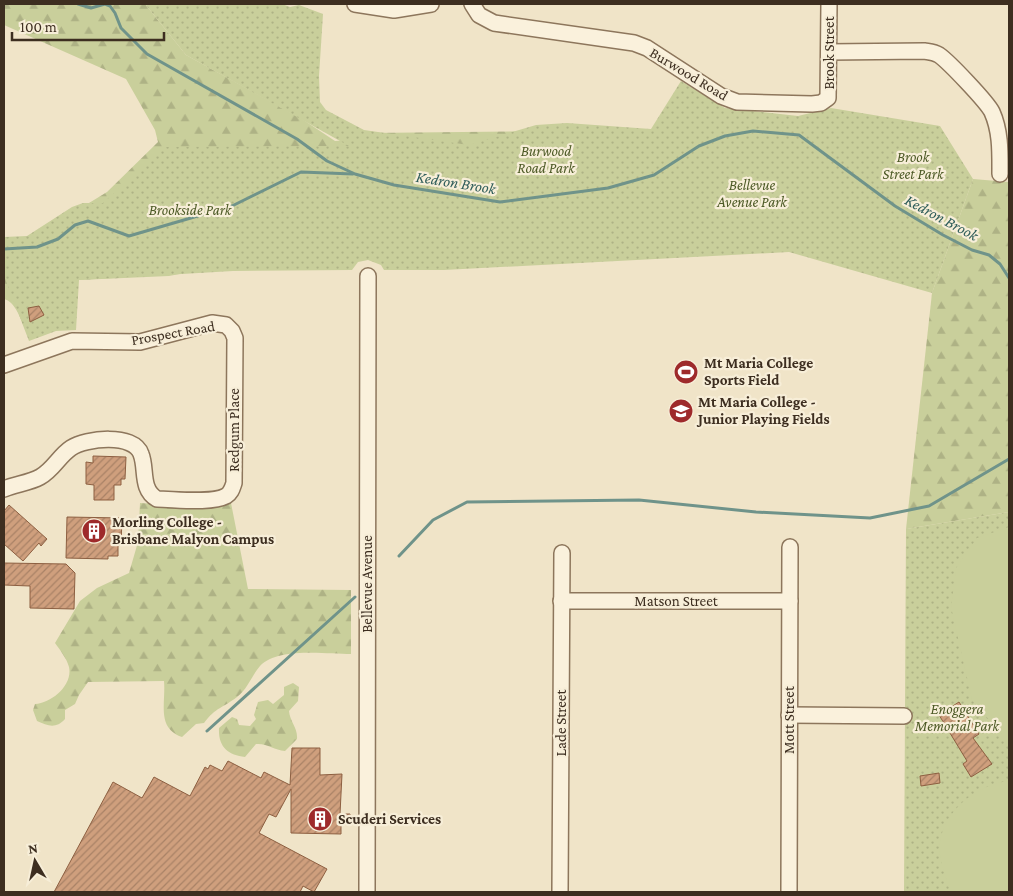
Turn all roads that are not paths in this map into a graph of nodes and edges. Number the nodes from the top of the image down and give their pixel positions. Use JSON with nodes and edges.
{"nodes":[{"id":1,"x":355,"y":4,"type":"edge"},
{"id":2,"x":431,"y":4,"type":"edge"},
{"id":3,"x":472,"y":4,"type":"edge"},
{"id":4,"x":829,"y":4,"type":"edge"},
{"id":5,"x":829,"y":52,"type":"junction"},
{"id":6,"x":825,"y":101,"type":"joint"},
{"id":7,"x":1000,"y":174,"type":"dead end"},
{"id":8,"x":368,"y":276,"type":"dead end"},
{"id":9,"x":226,"y":325,"type":"joint"},
{"id":10,"x":4,"y":365,"type":"edge"},
{"id":11,"x":4,"y":489,"type":"edge"},
{"id":12,"x":790,"y":547,"type":"dead end"},
{"id":13,"x":562,"y":553,"type":"dead end"},
{"id":14,"x":561,"y":601,"type":"junction"},
{"id":15,"x":790,"y":601,"type":"junction"},
{"id":16,"x":790,"y":715,"type":"junction"},
{"id":17,"x":904,"y":716,"type":"dead end"},
{"id":18,"x":367,"y":892,"type":"edge"},
{"id":19,"x":560,"y":892,"type":"edge"},
{"id":20,"x":789,"y":892,"type":"edge"}],
"edges":[{"from":1,"to":2,"type":"street"},
{"from":3,"to":6,"type":"street","name":"Burwood Road"},
{"from":4,"to":5,"type":"street","name":"Brook Street"},
{"from":5,"to":6,"type":"street","name":"Brook Street"},
{"from":5,"to":7,"type":"street"},
{"from":8,"to":18,"type":"street","name":"Bellevue Avenue"},
{"from":9,"to":10,"type":"street","name":"Prospect Road"},
{"from":9,"to":11,"type":"street","name":"Redgum Place"},
{"from":12,"to":15,"type":"street","name":"Mott Street"},
{"from":13,"to":14,"type":"street","name":"Lade Street"},
{"from":14,"to":15,"type":"street","name":"Matson Street"},
{"from":14,"to":19,"type":"street","name":"Lade Street"},
{"from":15,"to":16,"type":"street","name":"Mott Street"},
{"from":16,"to":17,"type":"street"},
{"from":16,"to":20,"type":"street","name":"Mott Street"}]}
